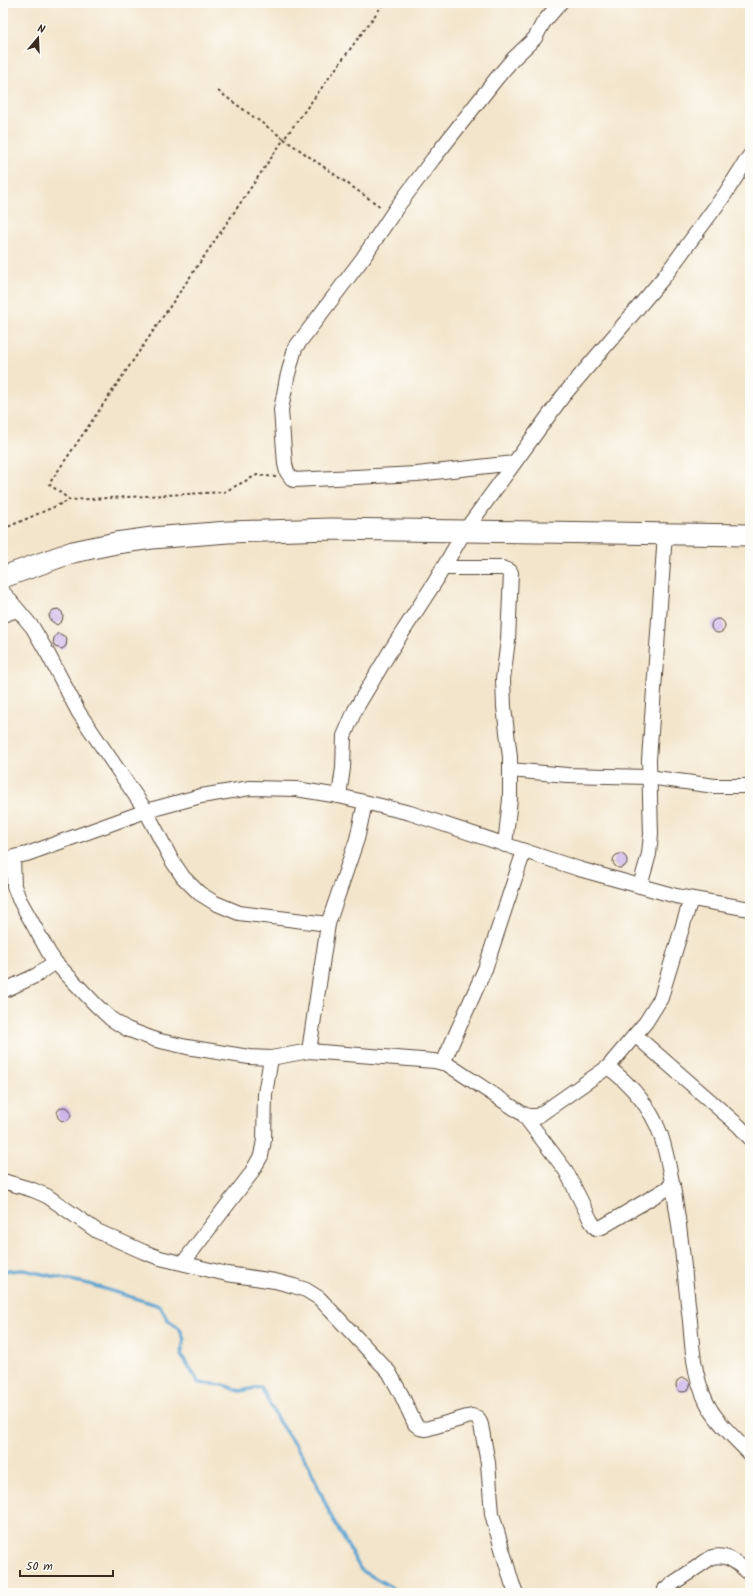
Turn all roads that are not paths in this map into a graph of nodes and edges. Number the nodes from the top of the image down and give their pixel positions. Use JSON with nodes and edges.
{"nodes":[{"id":1,"x":560,"y":3,"type":"edge"},
{"id":2,"x":750,"y":155,"type":"edge"},
{"id":3,"x":514,"y":463,"type":"junction"},
{"id":4,"x":464,"y":532,"type":"junction"},
{"id":5,"x":665,"y":534,"type":"junction"},
{"id":6,"x":750,"y":536,"type":"edge"},
{"id":7,"x":443,"y":568,"type":"junction"},
{"id":8,"x":3,"y":577,"type":"edge"},
{"id":9,"x":3,"y":592,"type":"edge"},
{"id":10,"x":17,"y":610,"type":"junction"},
{"id":11,"x":3,"y":615,"type":"edge"},
{"id":12,"x":510,"y":770,"type":"junction"},
{"id":13,"x":648,"y":777,"type":"junction"},
{"id":14,"x":750,"y":786,"type":"edge"},
{"id":15,"x":339,"y":796,"type":"junction"},
{"id":16,"x":365,"y":803,"type":"junction"},
{"id":17,"x":146,"y":811,"type":"junction"},
{"id":18,"x":505,"y":845,"type":"junction"},
{"id":19,"x":524,"y":851,"type":"junction"},
{"id":20,"x":8,"y":859,"type":"edge"},
{"id":21,"x":640,"y":886,"type":"junction"},
{"id":22,"x":691,"y":899,"type":"junction"},
{"id":23,"x":750,"y":909,"type":"edge"},
{"id":24,"x":328,"y":924,"type":"junction"},
{"id":25,"x":55,"y":962,"type":"junction"},
{"id":26,"x":3,"y":991,"type":"edge"},
{"id":27,"x":635,"y":1035,"type":"junction"},
{"id":28,"x":309,"y":1051,"type":"junction"},
{"id":29,"x":271,"y":1058,"type":"junction"},
{"id":30,"x":443,"y":1063,"type":"junction"},
{"id":31,"x":608,"y":1067,"type":"junction"},
{"id":32,"x":523,"y":1114,"type":"junction"},
{"id":33,"x":750,"y":1138,"type":"edge"},
{"id":34,"x":3,"y":1181,"type":"edge"},
{"id":35,"x":673,"y":1184,"type":"junction"},
{"id":36,"x":183,"y":1263,"type":"junction"},
{"id":37,"x":749,"y":1451,"type":"edge"},
{"id":38,"x":750,"y":1574,"type":"edge"},
{"id":39,"x":516,"y":1593,"type":"edge"},
{"id":40,"x":664,"y":1593,"type":"edge"}],
"edges":[{"from":1,"to":3,"type":"street"},
{"from":2,"to":3,"type":"street"},
{"from":3,"to":4,"type":"street"},
{"from":4,"to":5,"type":"highway"},
{"from":4,"to":7,"type":"street"},
{"from":4,"to":8,"type":"highway"},
{"from":5,"to":6,"type":"highway"},
{"from":5,"to":13,"type":"street"},
{"from":7,"to":12,"type":"street"},
{"from":7,"to":15,"type":"street"},
{"from":9,"to":10,"type":"street"},
{"from":10,"to":11,"type":"street"},
{"from":10,"to":17,"type":"street"},
{"from":12,"to":13,"type":"street"},
{"from":12,"to":18,"type":"street"},
{"from":13,"to":14,"type":"street"},
{"from":13,"to":21,"type":"street"},
{"from":15,"to":16,"type":"street"},
{"from":15,"to":17,"type":"street"},
{"from":16,"to":18,"type":"street"},
{"from":16,"to":24,"type":"street"},
{"from":17,"to":20,"type":"street"},
{"from":17,"to":24,"type":"street"},
{"from":18,"to":19,"type":"street"},
{"from":19,"to":21,"type":"street"},
{"from":19,"to":30,"type":"street"},
{"from":20,"to":25,"type":"street"},
{"from":21,"to":22,"type":"street"},
{"from":22,"to":23,"type":"street"},
{"from":22,"to":27,"type":"street"},
{"from":24,"to":28,"type":"street"},
{"from":25,"to":26,"type":"street"},
{"from":25,"to":29,"type":"street"},
{"from":27,"to":31,"type":"street"},
{"from":27,"to":33,"type":"street"},
{"from":28,"to":29,"type":"street"},
{"from":28,"to":30,"type":"street"},
{"from":29,"to":36,"type":"street"},
{"from":30,"to":32,"type":"street"},
{"from":31,"to":32,"type":"street"},
{"from":31,"to":35,"type":"street"},
{"from":32,"to":35,"type":"street"},
{"from":34,"to":36,"type":"street"},
{"from":35,"to":37,"type":"street"},
{"from":36,"to":39,"type":"street"},
{"from":38,"to":40,"type":"street"}]}
